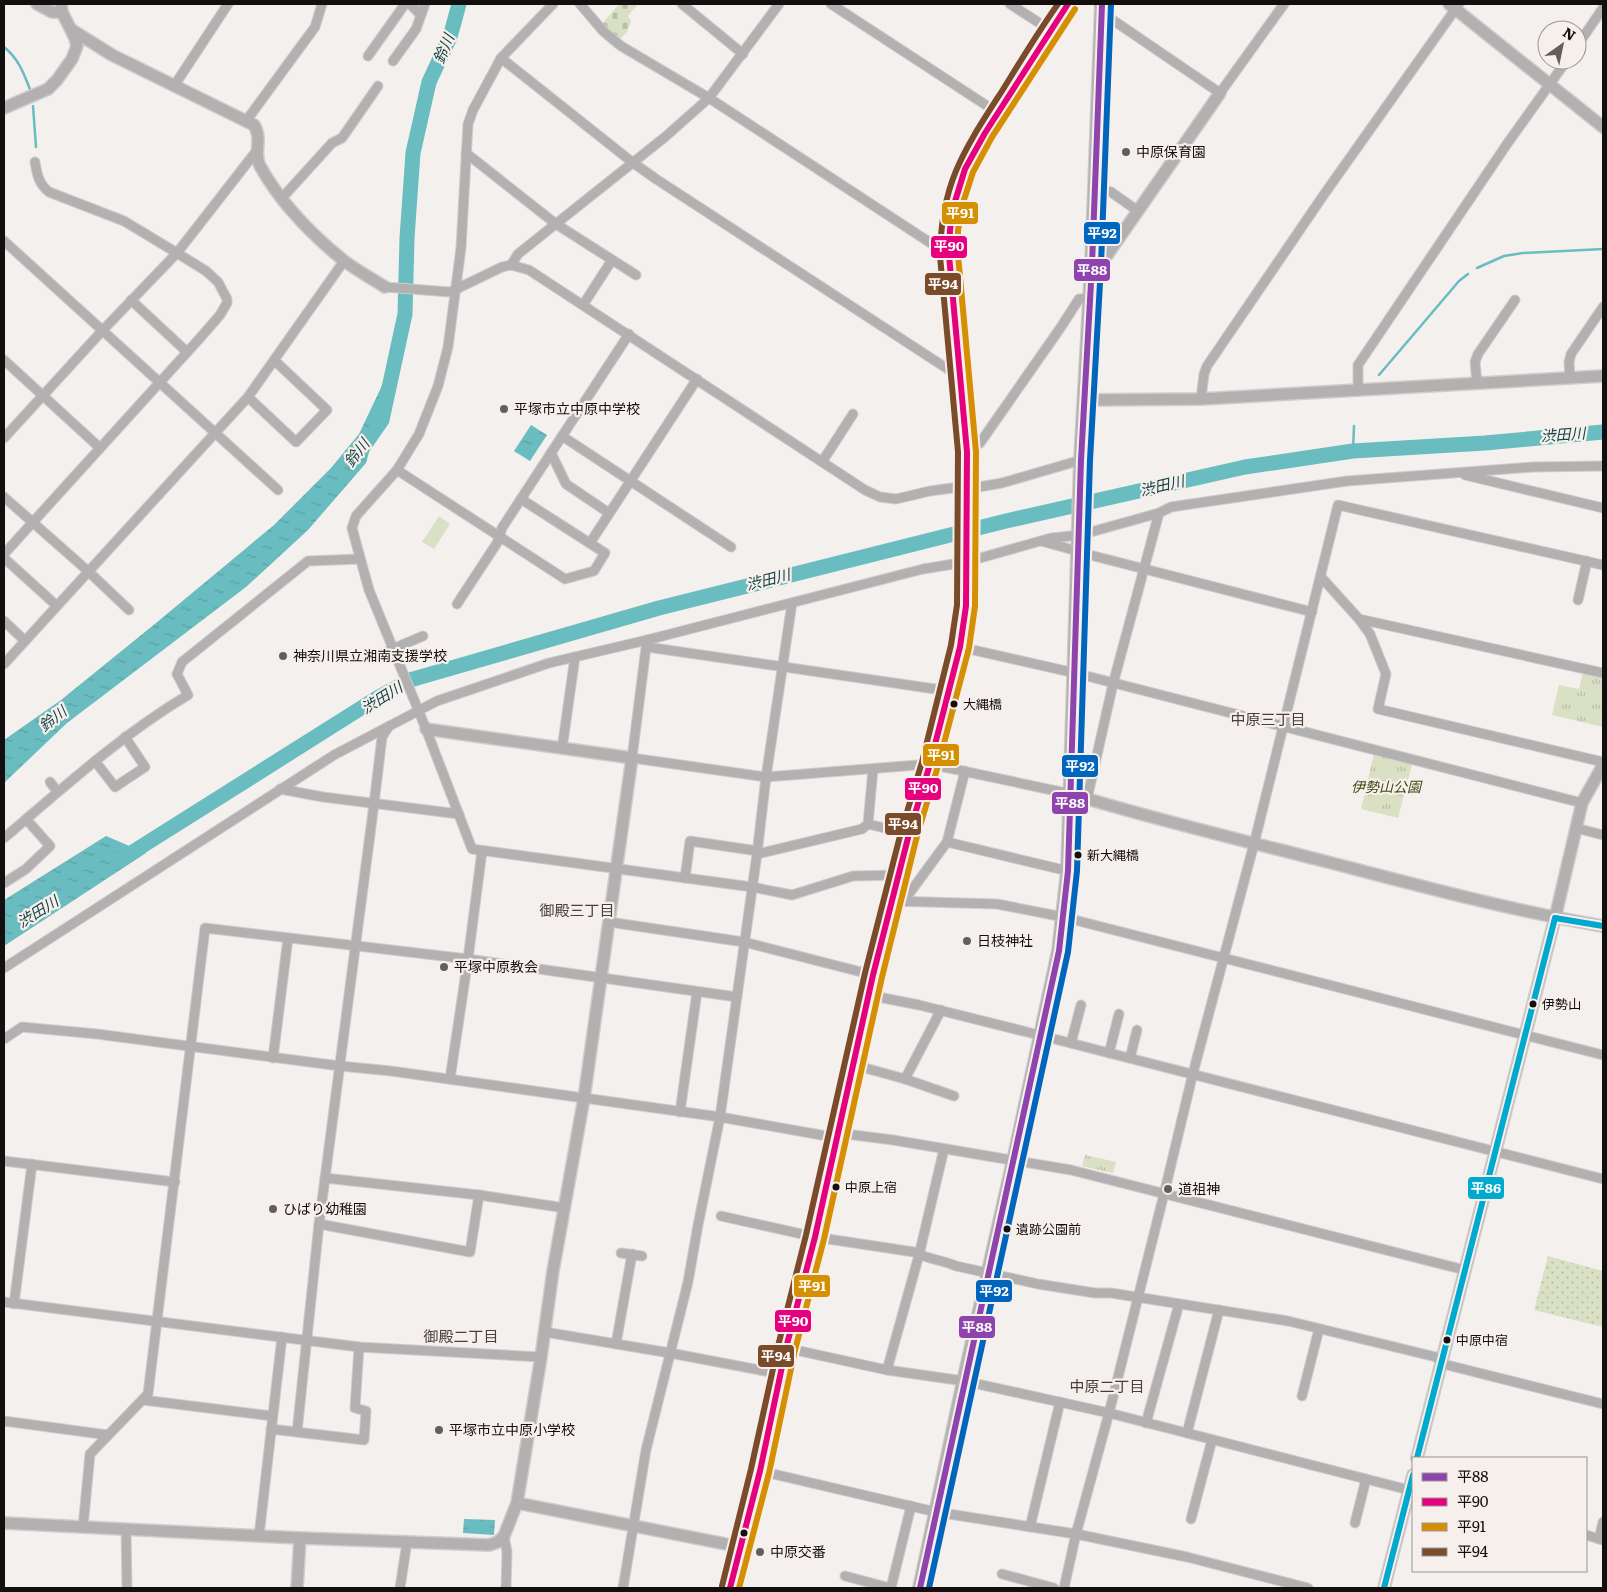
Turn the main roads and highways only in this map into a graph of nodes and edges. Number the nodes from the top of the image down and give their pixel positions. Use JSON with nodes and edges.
{"nodes":[{"id":1,"x":1101,"y":8,"type":"edge"},
{"id":2,"x":920,"y":1588,"type":"edge"}],
"edges":[{"from":1,"to":2,"type":"main road"}]}
